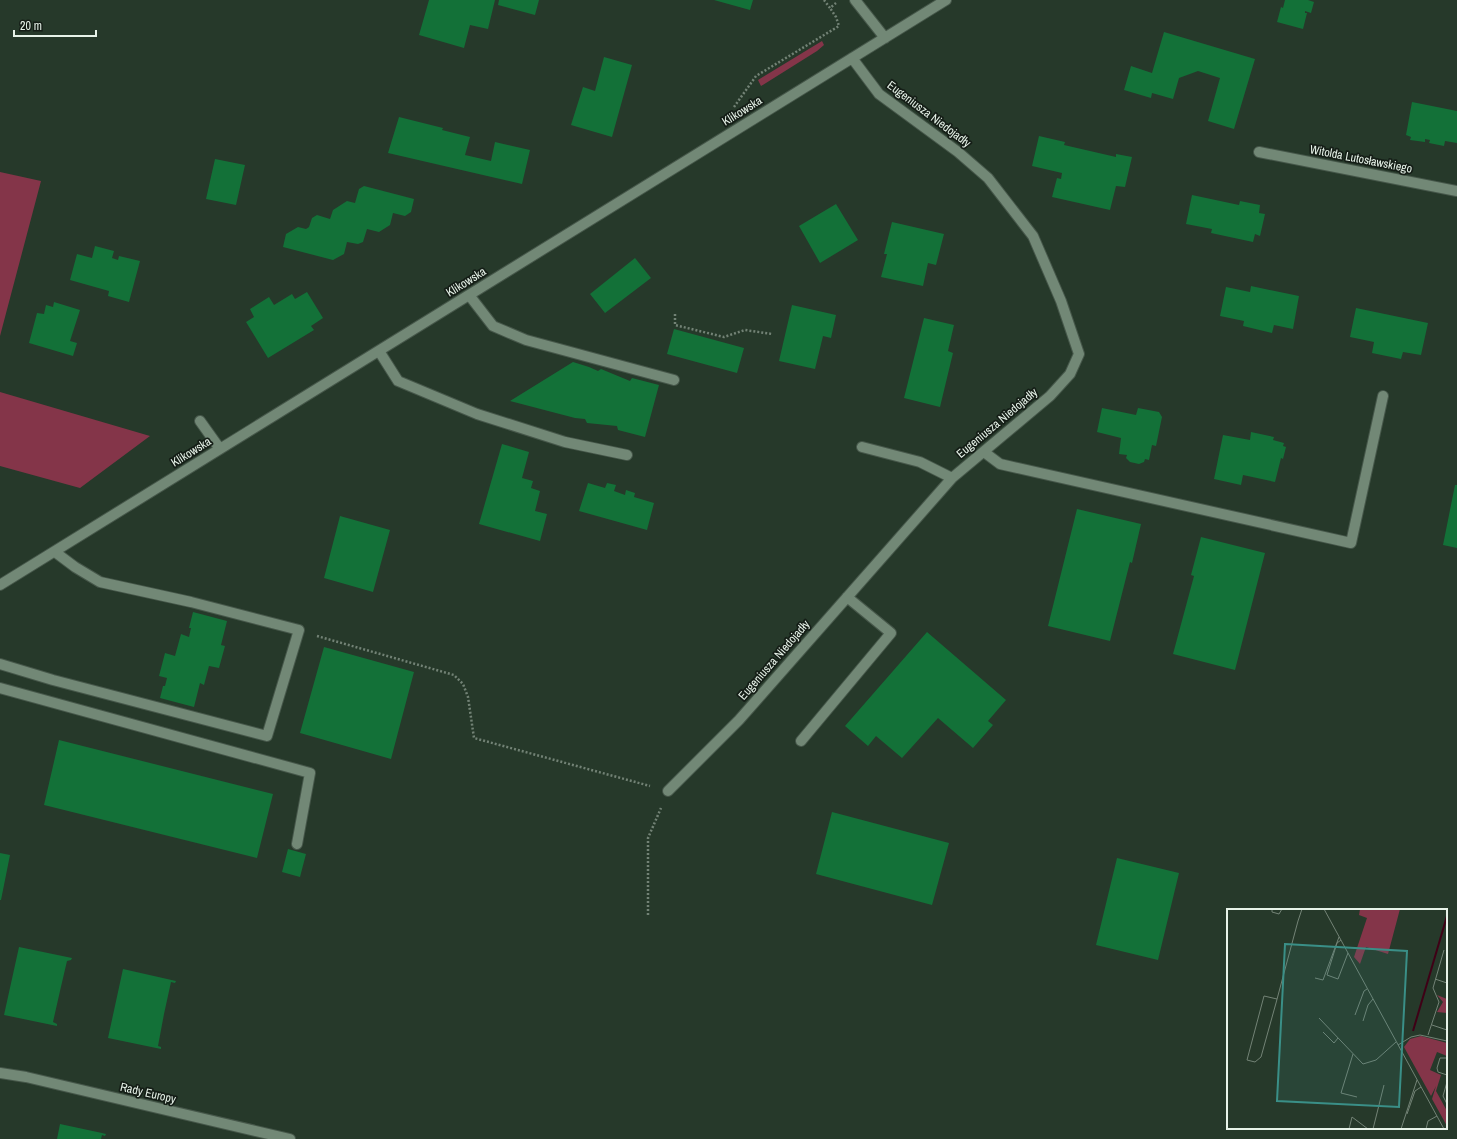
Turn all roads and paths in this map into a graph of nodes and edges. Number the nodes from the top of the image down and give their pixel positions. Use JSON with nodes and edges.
{"nodes":[{"id":1,"x":824,"y":0,"type":"edge"},
{"id":2,"x":856,"y":0,"type":"edge"},
{"id":3,"x":946,"y":0,"type":"edge"},
{"id":4,"x":837,"y":2,"type":"dead end"},
{"id":5,"x":830,"y":8,"type":"junction"},
{"id":6,"x":885,"y":38,"type":"junction"},
{"id":7,"x":852,"y":58,"type":"junction"},
{"id":8,"x":728,"y":111,"type":"dead end"},
{"id":9,"x":1260,"y":152,"type":"dead end"},
{"id":10,"x":1457,"y":191,"type":"edge"},
{"id":11,"x":469,"y":295,"type":"junction"},
{"id":12,"x":675,"y":314,"type":"dead end"},
{"id":13,"x":772,"y":334,"type":"dead end"},
{"id":14,"x":379,"y":351,"type":"junction"},
{"id":15,"x":674,"y":380,"type":"dead end"},
{"id":16,"x":1383,"y":396,"type":"dead end"},
{"id":17,"x":200,"y":421,"type":"dead end"},
{"id":18,"x":862,"y":447,"type":"dead end"},
{"id":19,"x":220,"y":449,"type":"junction"},
{"id":20,"x":984,"y":452,"type":"junction"},
{"id":21,"x":627,"y":456,"type":"dead end"},
{"id":22,"x":952,"y":478,"type":"junction"},
{"id":23,"x":55,"y":552,"type":"junction"},
{"id":24,"x":0,"y":585,"type":"edge"},
{"id":25,"x":847,"y":597,"type":"junction"},
{"id":26,"x":299,"y":630,"type":"junction"},
{"id":27,"x":0,"y":664,"type":"edge"},
{"id":28,"x":0,"y":688,"type":"edge"},
{"id":29,"x":801,"y":741,"type":"dead end"},
{"id":30,"x":668,"y":791,"type":"junction"},
{"id":31,"x":297,"y":844,"type":"dead end"},
{"id":32,"x":648,"y":915,"type":"dead end"},
{"id":33,"x":0,"y":1073,"type":"edge"},
{"id":34,"x":290,"y":1139,"type":"edge"}],
"edges":[{"from":1,"to":5,"type":"path"},
{"from":2,"to":6,"type":"street"},
{"from":3,"to":6,"type":"street","name":"Klikowska"},
{"from":4,"to":5,"type":"path"},
{"from":5,"to":8,"type":"path"},
{"from":6,"to":7,"type":"street","name":"Klikowska"},
{"from":7,"to":11,"type":"street","name":"Klikowska"},
{"from":7,"to":20,"type":"street","name":"Eugeniusza Niedojadły"},
{"from":9,"to":10,"type":"street","name":"Witolda Lutosławskiego"},
{"from":11,"to":14,"type":"street","name":"Klikowska"},
{"from":11,"to":15,"type":"street"},
{"from":12,"to":13,"type":"path"},
{"from":14,"to":19,"type":"street","name":"Klikowska"},
{"from":14,"to":21,"type":"street"},
{"from":16,"to":20,"type":"street"},
{"from":17,"to":19,"type":"street"},
{"from":18,"to":22,"type":"street"},
{"from":19,"to":23,"type":"street","name":"Klikowska"},
{"from":20,"to":22,"type":"street","name":"Eugeniusza Niedojadły"},
{"from":22,"to":25,"type":"street","name":"Eugeniusza Niedojadły"},
{"from":23,"to":24,"type":"street","name":"Klikowska"},
{"from":23,"to":26,"type":"street"},
{"from":25,"to":29,"type":"street"},
{"from":25,"to":30,"type":"street","name":"Eugeniusza Niedojadły"},
{"from":26,"to":27,"type":"street"},
{"from":26,"to":30,"type":"path"},
{"from":28,"to":31,"type":"street"},
{"from":30,"to":32,"type":"path"},
{"from":33,"to":34,"type":"street","name":"Rady Europy"}]}
